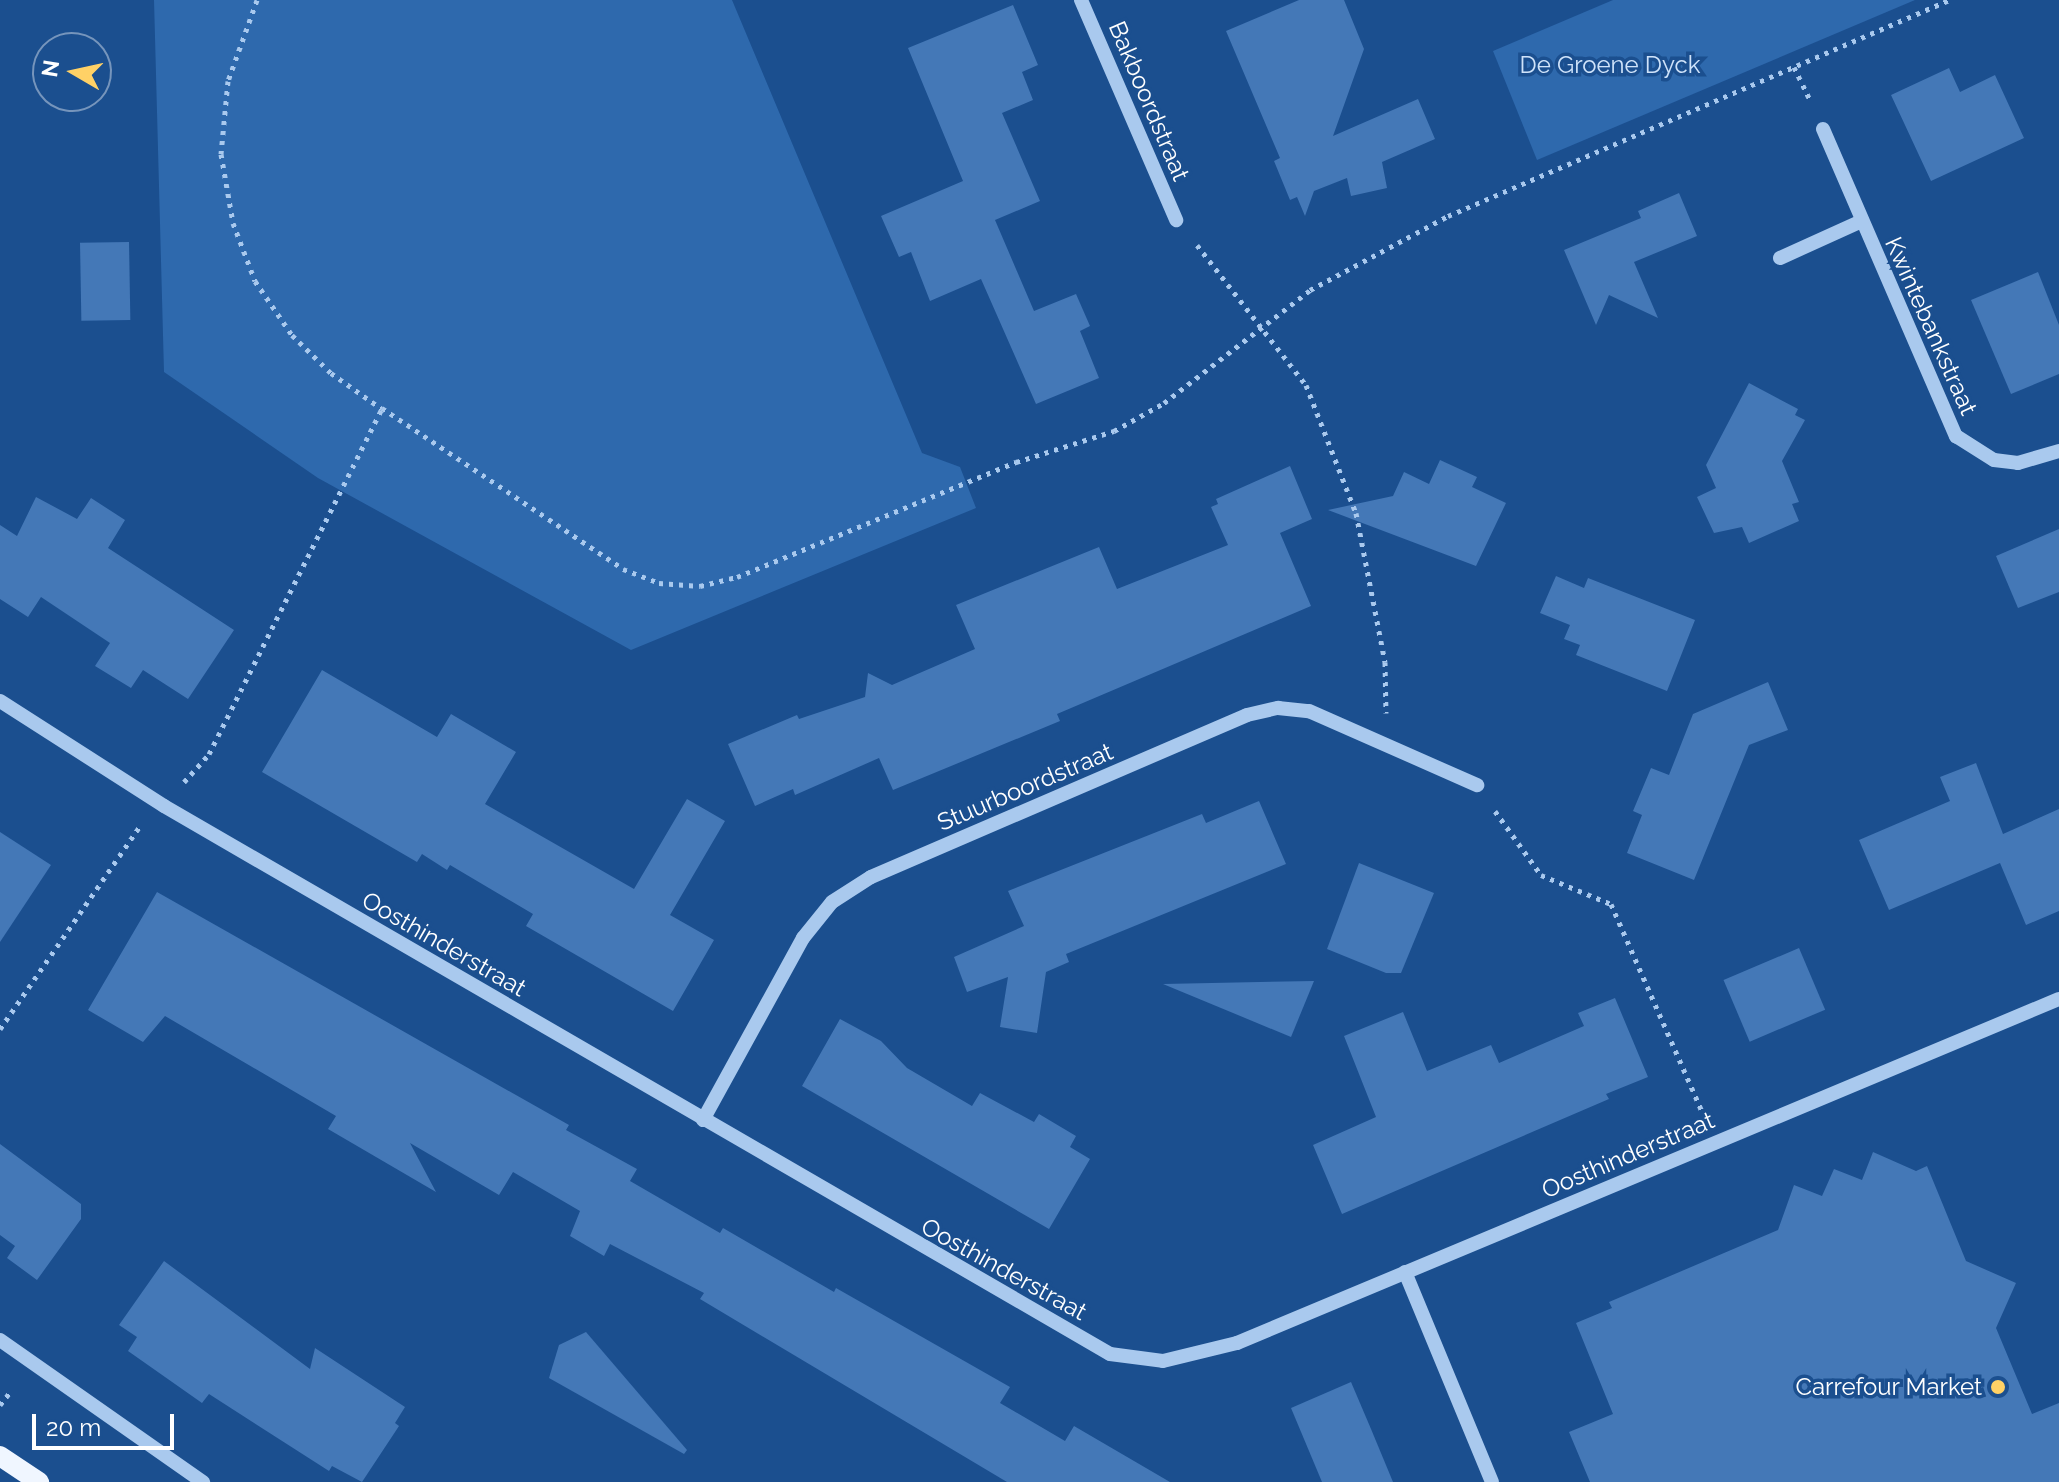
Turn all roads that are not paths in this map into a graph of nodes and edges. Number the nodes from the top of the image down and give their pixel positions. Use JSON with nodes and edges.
{"nodes":[{"id":1,"x":1081,"y":0,"type":"edge"},
{"id":2,"x":1823,"y":129,"type":"dead end"},
{"id":3,"x":1176,"y":220,"type":"road end"},
{"id":4,"x":1862,"y":221,"type":"junction"},
{"id":5,"x":1780,"y":258,"type":"dead end"},
{"id":6,"x":2059,"y":451,"type":"edge"},
{"id":7,"x":0,"y":701,"type":"edge"},
{"id":8,"x":1477,"y":785,"type":"road end"},
{"id":9,"x":2059,"y":999,"type":"edge"},
{"id":10,"x":703,"y":1120,"type":"junction"},
{"id":11,"x":1405,"y":1272,"type":"junction"},
{"id":12,"x":0,"y":1340,"type":"edge"},
{"id":13,"x":0,"y":1456,"type":"edge"},
{"id":14,"x":39,"y":1482,"type":"edge"},
{"id":15,"x":203,"y":1482,"type":"edge"},
{"id":16,"x":1492,"y":1482,"type":"edge"}],
"edges":[{"from":1,"to":3,"type":"street","name":"Bakboordstraat"},
{"from":2,"to":4,"type":"street","name":"Kwintebankstraat"},
{"from":4,"to":5,"type":"street"},
{"from":4,"to":6,"type":"street","name":"Kwintebankstraat"},
{"from":7,"to":10,"type":"street","name":"Oosthinderstraat"},
{"from":8,"to":10,"type":"street","name":"Stuurboordstraat"},
{"from":9,"to":11,"type":"street","name":"Oosthinderstraat"},
{"from":10,"to":11,"type":"street","name":"Oosthinderstraat"},
{"from":11,"to":16,"type":"street"},
{"from":12,"to":15,"type":"street"},
{"from":13,"to":14,"type":"main road"}]}
